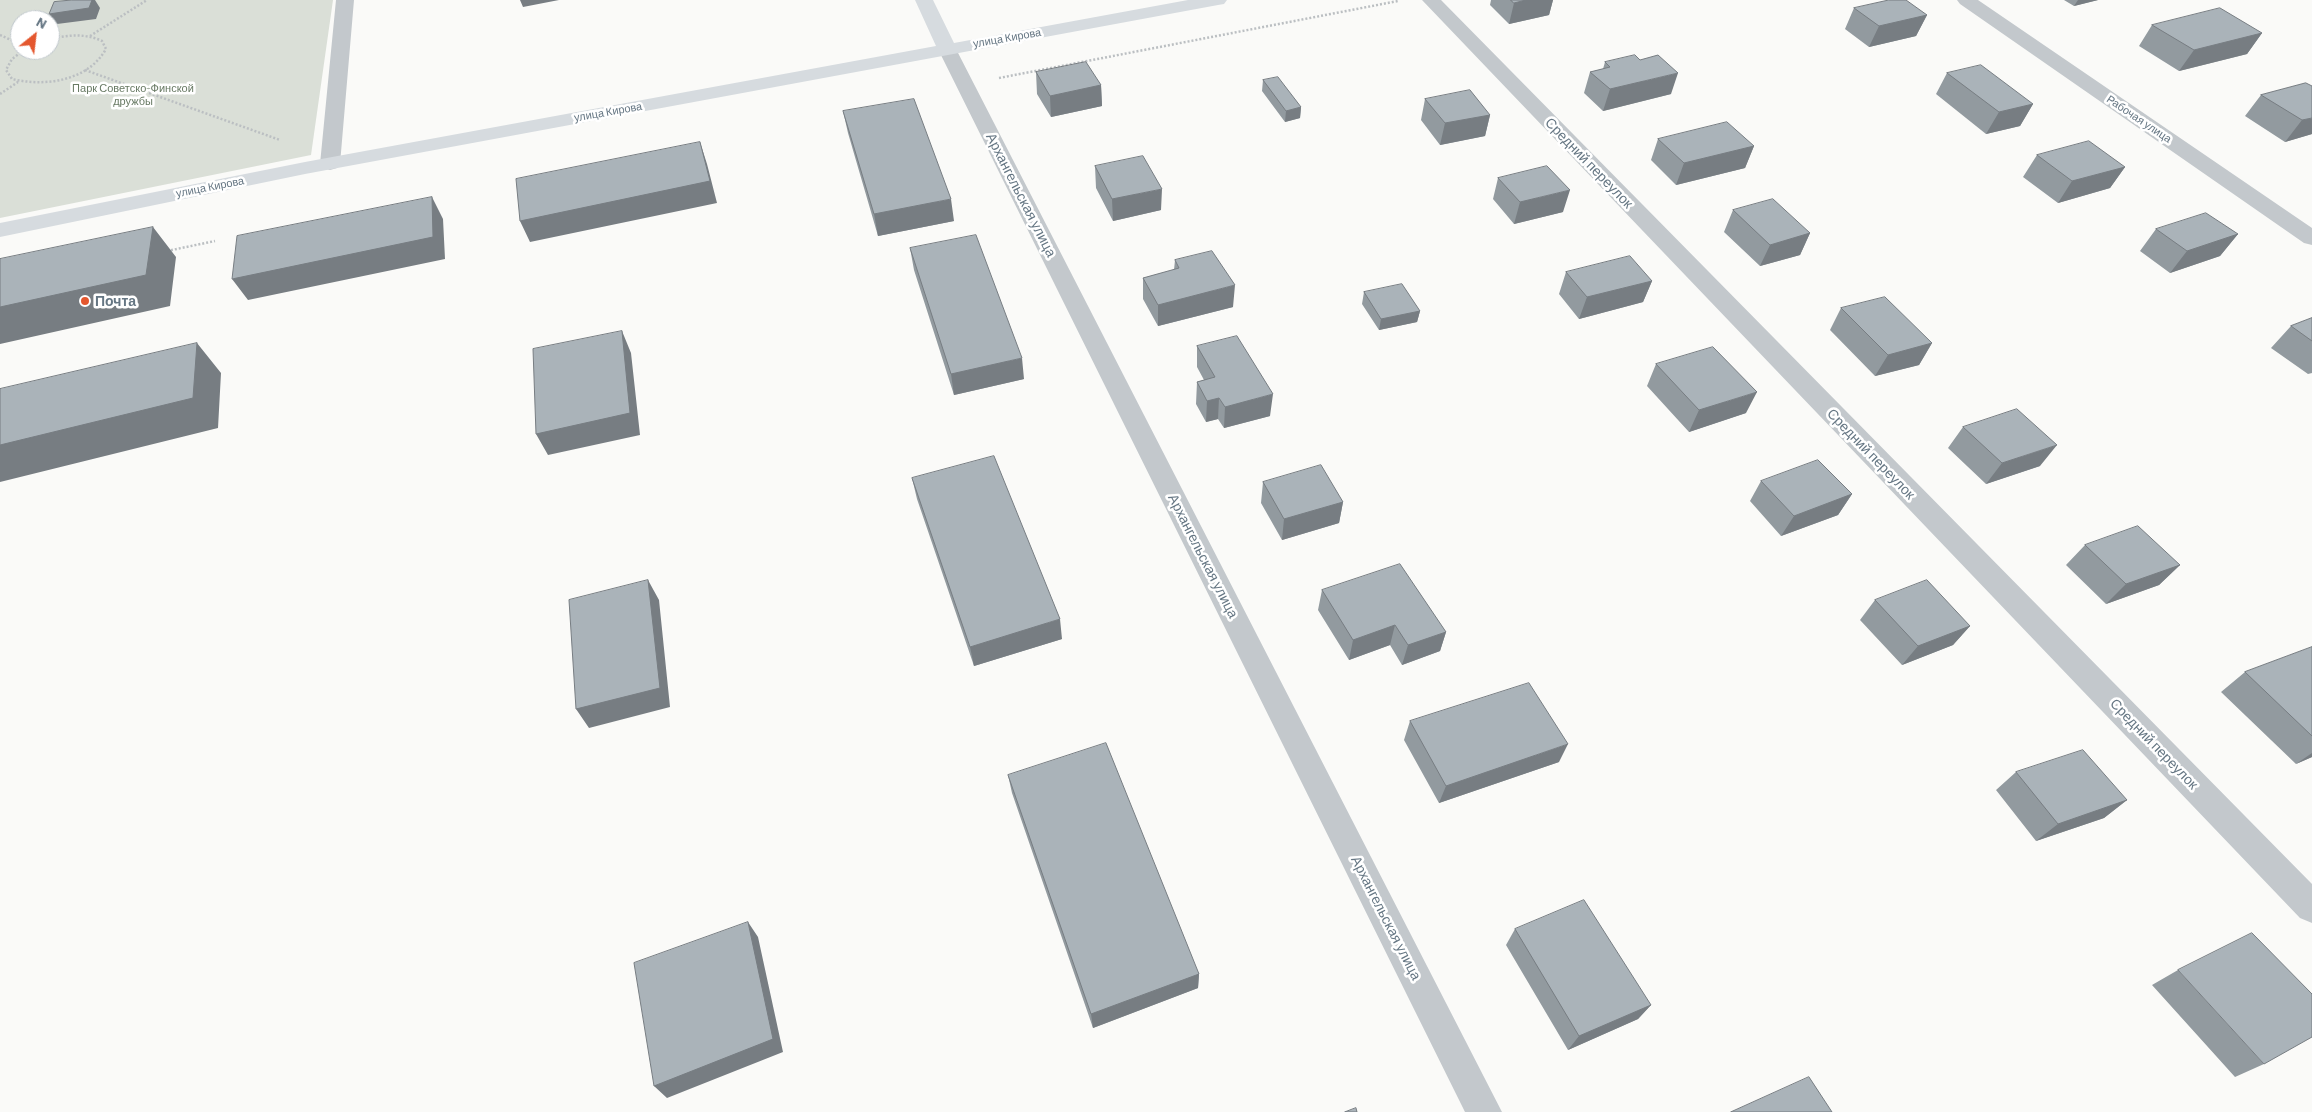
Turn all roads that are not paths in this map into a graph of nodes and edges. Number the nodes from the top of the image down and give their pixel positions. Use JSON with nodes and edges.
{"nodes":[{"id":1,"x":345,"y":0,"type":"edge"},
{"id":2,"x":924,"y":0,"type":"edge"},
{"id":3,"x":1218,"y":0,"type":"edge"},
{"id":4,"x":1431,"y":0,"type":"edge"},
{"id":5,"x":1966,"y":0,"type":"edge"},
{"id":6,"x":947,"y":49,"type":"junction"},
{"id":7,"x":330,"y":164,"type":"junction"},
{"id":8,"x":0,"y":230,"type":"edge"},
{"id":9,"x":2312,"y":238,"type":"edge"},
{"id":10,"x":2312,"y":907,"type":"edge"},
{"id":11,"x":1484,"y":1112,"type":"edge"}],
"edges":[{"from":1,"to":7,"type":"street"},
{"from":2,"to":6,"type":"main road","name":"Архангельская улица"},
{"from":3,"to":6,"type":"main road","name":"улица Кирова"},
{"from":4,"to":10,"type":"street","name":"Средний переулок"},
{"from":5,"to":9,"type":"street","name":"Рабочая улица"},
{"from":6,"to":7,"type":"main road","name":"улица Кирова"},
{"from":6,"to":11,"type":"street","name":"Архангельская улица"},
{"from":7,"to":8,"type":"main road","name":"улица Кирова"}]}
